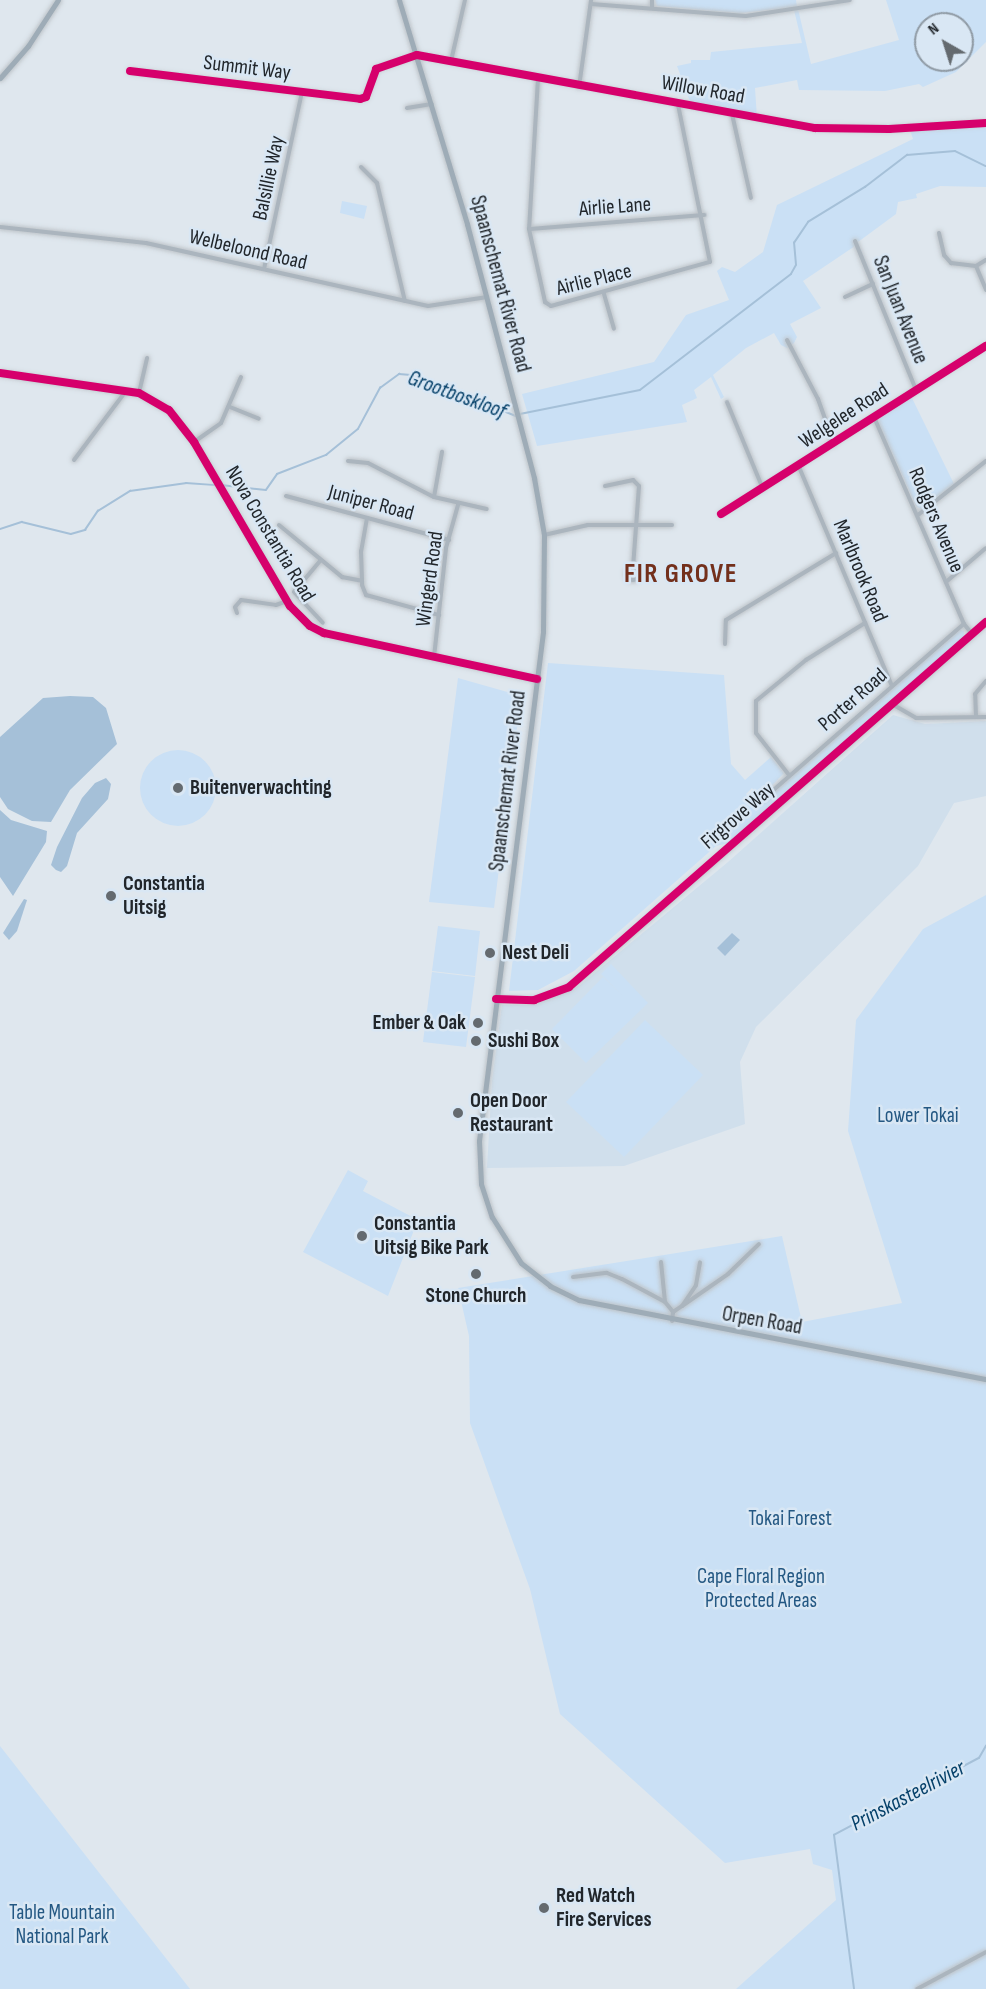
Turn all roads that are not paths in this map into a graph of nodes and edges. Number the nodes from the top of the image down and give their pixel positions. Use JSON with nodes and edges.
{"nodes":[{"id":1,"x":58,"y":0,"type":"edge"},
{"id":2,"x":399,"y":0,"type":"edge"},
{"id":3,"x":465,"y":0,"type":"edge"},
{"id":4,"x":652,"y":0,"type":"edge"},
{"id":5,"x":850,"y":0,"type":"edge"},
{"id":6,"x":591,"y":2,"type":"edge"},
{"id":7,"x":652,"y":8,"type":"junction"},
{"id":8,"x":417,"y":55,"type":"junction"},
{"id":9,"x":451,"y":61,"type":"junction"},
{"id":10,"x":130,"y":71,"type":"dead end"},
{"id":11,"x":0,"y":78,"type":"edge"},
{"id":12,"x":538,"y":79,"type":"junction"},
{"id":13,"x":579,"y":87,"type":"junction"},
{"id":14,"x":302,"y":92,"type":"junction"},
{"id":15,"x":433,"y":104,"type":"junction"},
{"id":16,"x":678,"y":105,"type":"junction"},
{"id":17,"x":407,"y":108,"type":"dead end"},
{"id":18,"x":732,"y":114,"type":"junction"},
{"id":19,"x":986,"y":123,"type":"edge"},
{"id":20,"x":361,"y":167,"type":"dead end"},
{"id":21,"x":751,"y":198,"type":"dead end"},
{"id":22,"x":704,"y":215,"type":"junction"},
{"id":23,"x":0,"y":227,"type":"edge"},
{"id":24,"x":529,"y":229,"type":"junction"},
{"id":25,"x":939,"y":233,"type":"dead end"},
{"id":26,"x":855,"y":241,"type":"dead end"},
{"id":27,"x":986,"y":260,"type":"edge"},
{"id":28,"x":976,"y":266,"type":"junction"},
{"id":29,"x":264,"y":269,"type":"junction"},
{"id":30,"x":873,"y":284,"type":"junction"},
{"id":31,"x":986,"y":290,"type":"edge"},
{"id":32,"x":604,"y":294,"type":"junction"},
{"id":33,"x":487,"y":297,"type":"junction"},
{"id":34,"x":845,"y":297,"type":"dead end"},
{"id":35,"x":405,"y":301,"type":"junction"},
{"id":36,"x":614,"y":329,"type":"dead end"},
{"id":37,"x":787,"y":340,"type":"dead end"},
{"id":38,"x":986,"y":346,"type":"edge"},
{"id":39,"x":147,"y":358,"type":"dead end"},
{"id":40,"x":0,"y":373,"type":"edge"},
{"id":41,"x":241,"y":377,"type":"dead end"},
{"id":42,"x":916,"y":390,"type":"junction"},
{"id":43,"x":126,"y":391,"type":"junction"},
{"id":44,"x":139,"y":393,"type":"junction"},
{"id":45,"x":727,"y":402,"type":"dead end"},
{"id":46,"x":230,"y":407,"type":"junction"},
{"id":47,"x":874,"y":417,"type":"junction"},
{"id":48,"x":259,"y":419,"type":"dead end"},
{"id":49,"x":194,"y":442,"type":"junction"},
{"id":50,"x":834,"y":444,"type":"junction"},
{"id":51,"x":442,"y":452,"type":"dead end"},
{"id":52,"x":74,"y":460,"type":"dead end"},
{"id":53,"x":348,"y":461,"type":"dead end"},
{"id":54,"x":986,"y":461,"type":"edge"},
{"id":55,"x":799,"y":466,"type":"junction"},
{"id":56,"x":605,"y":486,"type":"dead end"},
{"id":57,"x":763,"y":489,"type":"junction"},
{"id":58,"x":285,"y":496,"type":"dead end"},
{"id":59,"x":434,"y":497,"type":"junction"},
{"id":60,"x":458,"y":505,"type":"junction"},
{"id":61,"x":487,"y":509,"type":"dead end"},
{"id":62,"x":721,"y":514,"type":"dead end"},
{"id":63,"x":918,"y":515,"type":"junction"},
{"id":64,"x":367,"y":518,"type":"junction"},
{"id":65,"x":279,"y":525,"type":"dead end"},
{"id":66,"x":636,"y":525,"type":"junction"},
{"id":67,"x":672,"y":525,"type":"dead end"},
{"id":68,"x":544,"y":535,"type":"junction"},
{"id":69,"x":448,"y":540,"type":"junction"},
{"id":70,"x":986,"y":548,"type":"edge"},
{"id":71,"x":836,"y":552,"type":"junction"},
{"id":72,"x":320,"y":561,"type":"junction"},
{"id":73,"x":633,"y":568,"type":"dead end"},
{"id":74,"x":362,"y":581,"type":"junction"},
{"id":75,"x":946,"y":582,"type":"junction"},
{"id":76,"x":287,"y":601,"type":"junction"},
{"id":77,"x":237,"y":613,"type":"dead end"},
{"id":78,"x":439,"y":615,"type":"junction"},
{"id":79,"x":986,"y":622,"type":"edge"},
{"id":80,"x":323,"y":623,"type":"dead end"},
{"id":81,"x":866,"y":623,"type":"junction"},
{"id":82,"x":964,"y":624,"type":"junction"},
{"id":83,"x":972,"y":634,"type":"junction"},
{"id":84,"x":725,"y":644,"type":"dead end"},
{"id":85,"x":434,"y":657,"type":"junction"},
{"id":86,"x":537,"y":680,"type":"junction"},
{"id":87,"x":986,"y":681,"type":"edge"},
{"id":88,"x":892,"y":686,"type":"junction"},
{"id":89,"x":892,"y":704,"type":"junction"},
{"id":90,"x":976,"y":717,"type":"junction"},
{"id":91,"x":986,"y":717,"type":"edge"},
{"id":92,"x":789,"y":775,"type":"junction"},
{"id":93,"x":762,"y":800,"type":"dead end"},
{"id":94,"x":496,"y":999,"type":"junction"},
{"id":95,"x":759,"y":1244,"type":"dead end"},
{"id":96,"x":661,"y":1262,"type":"dead end"},
{"id":97,"x":700,"y":1262,"type":"dead end"},
{"id":98,"x":573,"y":1277,"type":"dead end"},
{"id":99,"x":539,"y":1278,"type":"joint"},
{"id":100,"x":665,"y":1302,"type":"junction"},
{"id":101,"x":682,"y":1306,"type":"junction"},
{"id":102,"x":673,"y":1312,"type":"junction"},
{"id":103,"x":672,"y":1321,"type":"junction"},
{"id":104,"x":986,"y":1379,"type":"edge"},
{"id":105,"x":986,"y":1952,"type":"edge"},
{"id":106,"x":916,"y":1989,"type":"edge"}],
"edges":[{"from":1,"to":11,"type":"main road"},
{"from":2,"to":8,"type":"main road","name":"Spaanschemat River Road"},
{"from":3,"to":9,"type":"street"},
{"from":4,"to":7,"type":"street"},
{"from":5,"to":7,"type":"street"},
{"from":6,"to":7,"type":"street"},
{"from":6,"to":13,"type":"street"},
{"from":8,"to":9,"type":"street","name":"Willow Road"},
{"from":8,"to":14,"type":"street","name":"Summit Way"},
{"from":8,"to":15,"type":"main road","name":"Spaanschemat River Road"},
{"from":9,"to":12,"type":"street","name":"Willow Road"},
{"from":10,"to":14,"type":"street","name":"Summit Way"},
{"from":12,"to":13,"type":"street","name":"Willow Road"},
{"from":12,"to":24,"type":"street","name":"Airlie Place"},
{"from":13,"to":16,"type":"street","name":"Willow Road"},
{"from":14,"to":29,"type":"street","name":"Balsillie Way"},
{"from":15,"to":17,"type":"street"},
{"from":15,"to":33,"type":"main road","name":"Spaanschemat River Road"},
{"from":16,"to":18,"type":"street","name":"Willow Road"},
{"from":16,"to":22,"type":"street","name":"Airlie Place"},
{"from":18,"to":19,"type":"street","name":"Willow Road"},
{"from":18,"to":21,"type":"street"},
{"from":20,"to":35,"type":"street"},
{"from":22,"to":24,"type":"street","name":"Airlie Lane"},
{"from":22,"to":32,"type":"street","name":"Airlie Place"},
{"from":23,"to":29,"type":"street","name":"Welbeloond Road"},
{"from":24,"to":32,"type":"street","name":"Airlie Place"},
{"from":25,"to":28,"type":"street"},
{"from":26,"to":30,"type":"street","name":"San Juan Avenue"},
{"from":27,"to":28,"type":"street"},
{"from":28,"to":31,"type":"street"},
{"from":29,"to":35,"type":"street","name":"Welbeloond Road"},
{"from":30,"to":34,"type":"street"},
{"from":30,"to":42,"type":"street","name":"San Juan Avenue"},
{"from":32,"to":36,"type":"street"},
{"from":33,"to":35,"type":"street","name":"Welbeloond Road"},
{"from":33,"to":68,"type":"main road","name":"Spaanschemat River Road"},
{"from":37,"to":50,"type":"street"},
{"from":38,"to":42,"type":"street","name":"Welgelee Road"},
{"from":39,"to":44,"type":"street"},
{"from":40,"to":43,"type":"main road","name":"Nova Constantia Road"},
{"from":41,"to":46,"type":"street"},
{"from":42,"to":47,"type":"street","name":"Welgelee Road"},
{"from":43,"to":44,"type":"main road","name":"Nova Constantia Road"},
{"from":43,"to":52,"type":"street"},
{"from":44,"to":49,"type":"main road","name":"Nova Constantia Road"},
{"from":45,"to":57,"type":"street"},
{"from":46,"to":48,"type":"street"},
{"from":46,"to":49,"type":"street"},
{"from":47,"to":50,"type":"street","name":"Welgelee Road"},
{"from":47,"to":63,"type":"street","name":"Rodgers Avenue"},
{"from":49,"to":76,"type":"main road","name":"Nova Constantia Road"},
{"from":50,"to":55,"type":"street","name":"Welgelee Road"},
{"from":51,"to":59,"type":"street"},
{"from":53,"to":59,"type":"street"},
{"from":54,"to":63,"type":"street"},
{"from":55,"to":57,"type":"street","name":"Welgelee Road"},
{"from":55,"to":71,"type":"street","name":"Marlbrook Road"},
{"from":56,"to":66,"type":"street"},
{"from":57,"to":62,"type":"street","name":"Welgelee Road"},
{"from":58,"to":64,"type":"street","name":"Juniper Road"},
{"from":59,"to":60,"type":"street"},
{"from":60,"to":61,"type":"street"},
{"from":60,"to":69,"type":"street","name":"Wingerd Road"},
{"from":63,"to":75,"type":"street","name":"Rodgers Avenue"},
{"from":64,"to":69,"type":"street","name":"Juniper Road"},
{"from":64,"to":74,"type":"street"},
{"from":65,"to":72,"type":"street"},
{"from":66,"to":67,"type":"street"},
{"from":66,"to":68,"type":"street"},
{"from":66,"to":73,"type":"street"},
{"from":68,"to":86,"type":"main road","name":"Spaanschemat River Road"},
{"from":69,"to":78,"type":"street","name":"Wingerd Road"},
{"from":70,"to":75,"type":"street"},
{"from":71,"to":81,"type":"street","name":"Marlbrook Road"},
{"from":71,"to":84,"type":"street"},
{"from":72,"to":74,"type":"street"},
{"from":72,"to":80,"type":"street"},
{"from":74,"to":78,"type":"street"},
{"from":75,"to":82,"type":"street","name":"Rodgers Avenue"},
{"from":76,"to":77,"type":"street"},
{"from":76,"to":85,"type":"main road","name":"Nova Constantia Road"},
{"from":78,"to":85,"type":"street","name":"Wingerd Road"},
{"from":79,"to":83,"type":"main road","name":"Firgrove Way"},
{"from":81,"to":88,"type":"street","name":"Marlbrook Road"},
{"from":81,"to":92,"type":"street"},
{"from":82,"to":83,"type":"street","name":"Rodgers Avenue"},
{"from":82,"to":88,"type":"street","name":"Porter Road"},
{"from":83,"to":89,"type":"main road","name":"Firgrove Way"},
{"from":85,"to":86,"type":"main road","name":"Nova Constantia Road"},
{"from":86,"to":94,"type":"main road","name":"Spaanschemat River Road"},
{"from":87,"to":90,"type":"street"},
{"from":88,"to":92,"type":"street","name":"Porter Road"},
{"from":89,"to":90,"type":"street"},
{"from":89,"to":94,"type":"main road","name":"Firgrove Way"},
{"from":90,"to":91,"type":"street"},
{"from":92,"to":93,"type":"street","name":"Porter Road"},
{"from":94,"to":99,"type":"main road","name":"Spaanschemat River Road"},
{"from":95,"to":101,"type":"street"},
{"from":96,"to":100,"type":"street"},
{"from":97,"to":101,"type":"street"},
{"from":98,"to":100,"type":"street"},
{"from":99,"to":103,"type":"main road","name":"Orpen Road"},
{"from":100,"to":102,"type":"street"},
{"from":101,"to":102,"type":"street"},
{"from":102,"to":103,"type":"street"},
{"from":103,"to":104,"type":"main road","name":"Orpen Road"},
{"from":105,"to":106,"type":"street"}]}
